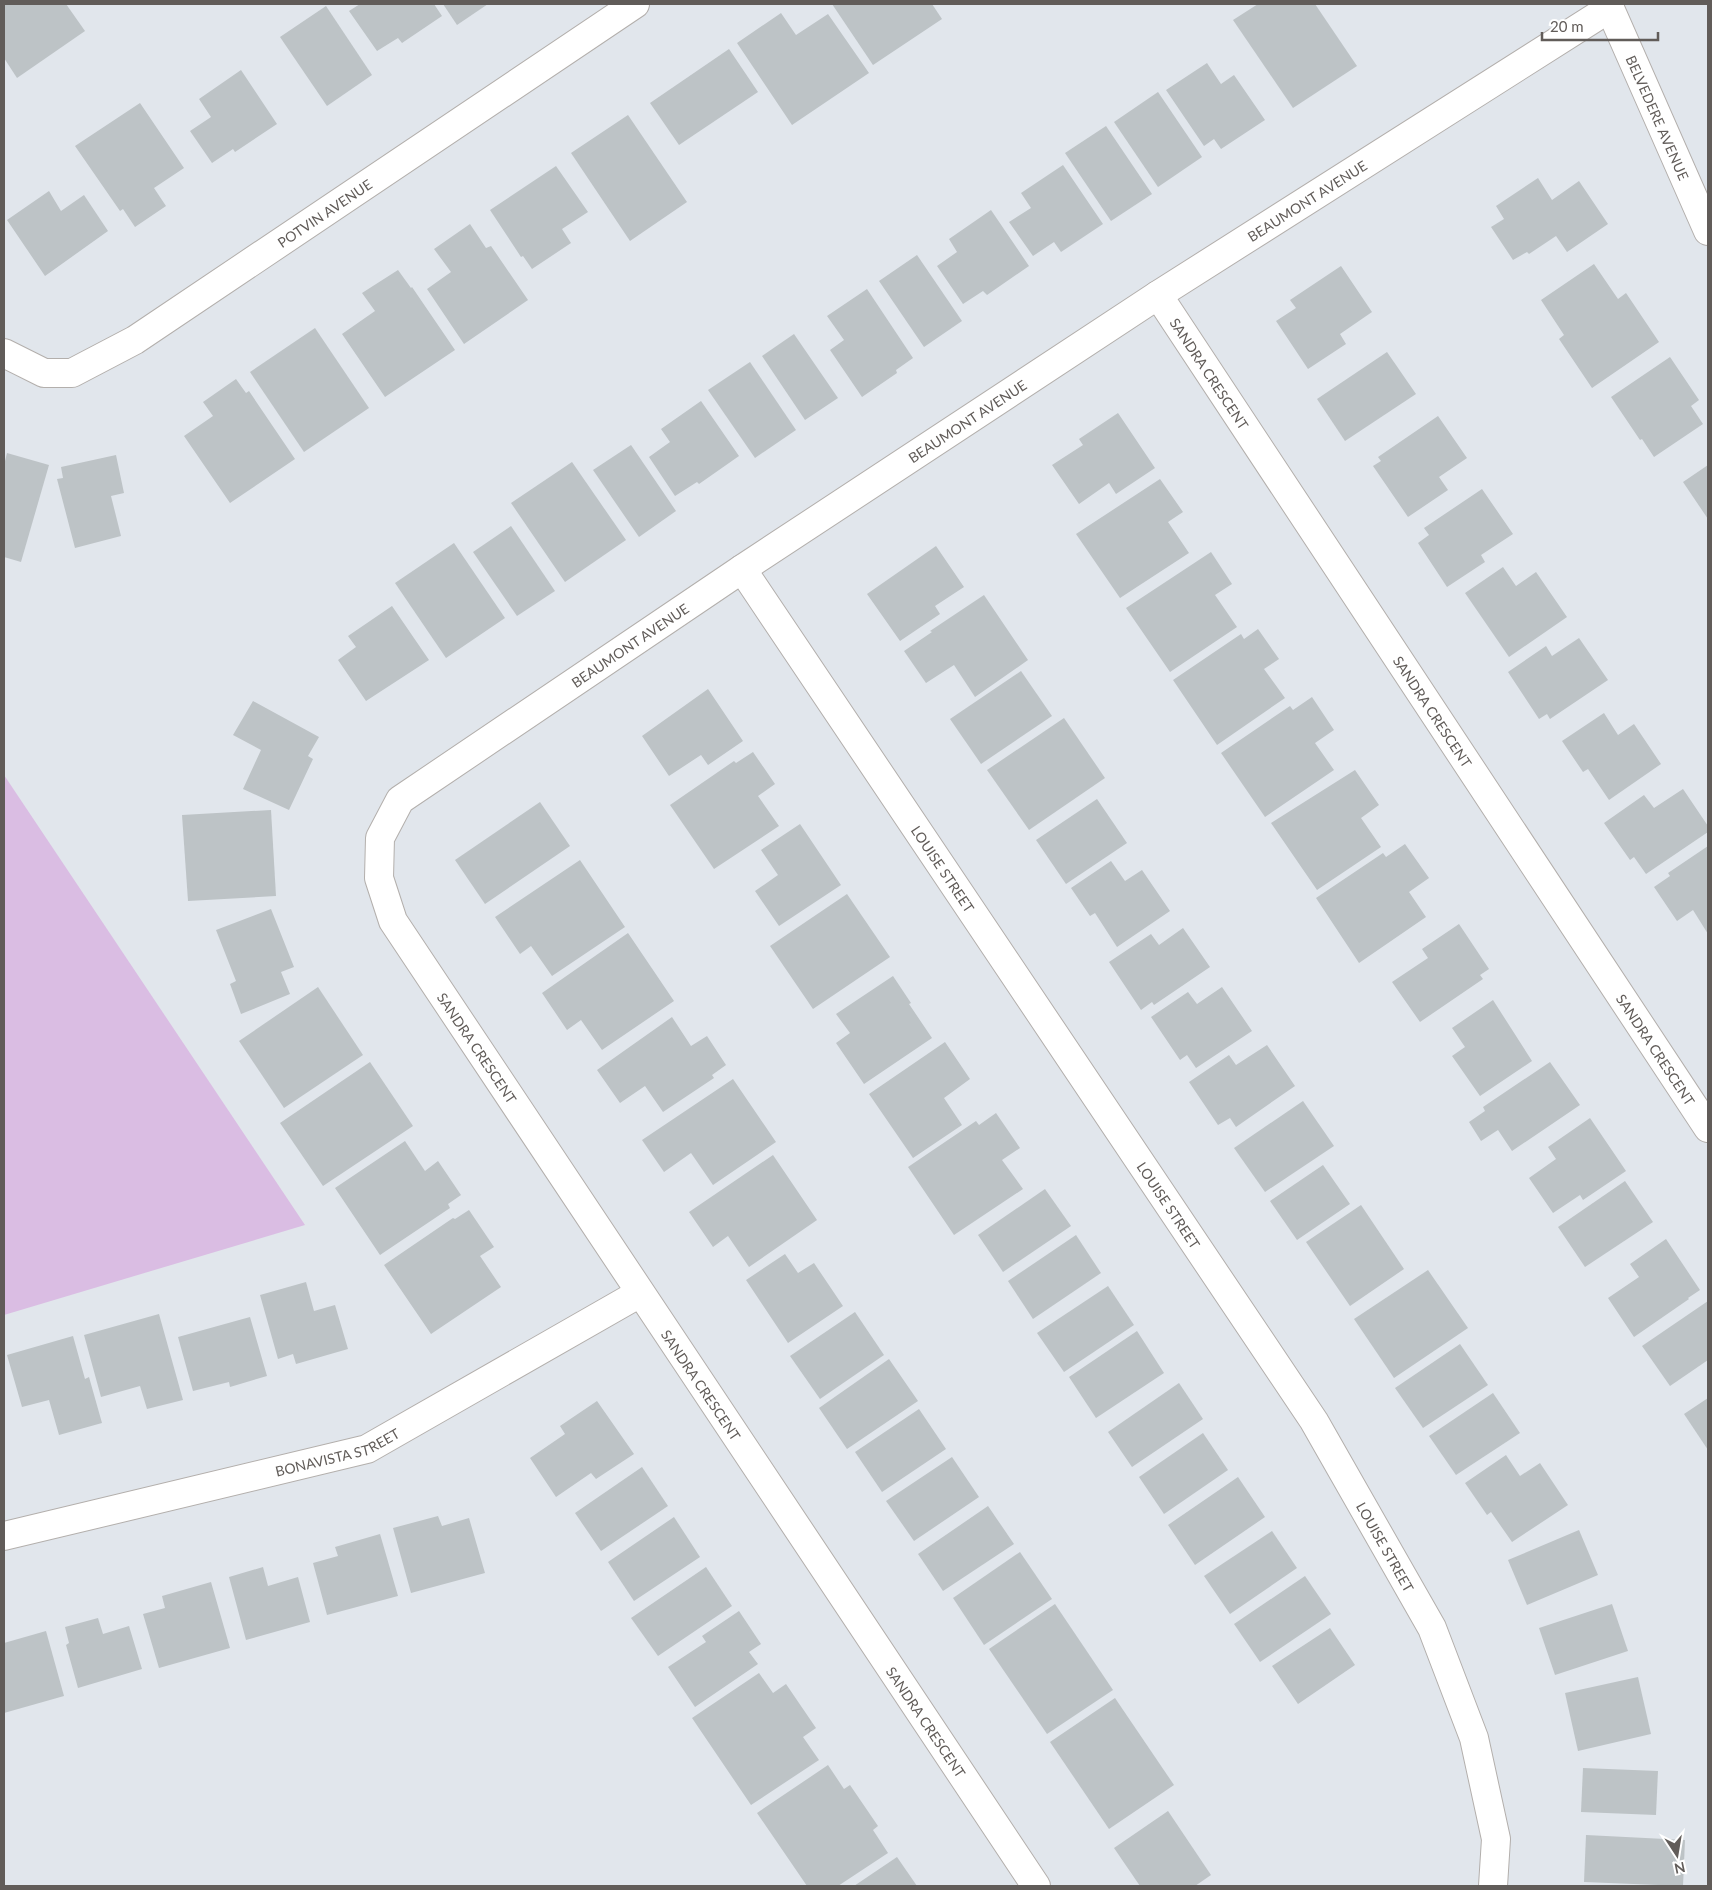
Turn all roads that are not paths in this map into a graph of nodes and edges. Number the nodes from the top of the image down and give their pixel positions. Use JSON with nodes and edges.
{"nodes":[{"id":1,"x":635,"y":4,"type":"edge"},
{"id":2,"x":1609,"y":6,"type":"edge"},
{"id":3,"x":1708,"y":231,"type":"edge"},
{"id":4,"x":1158,"y":295,"type":"junction"},
{"id":5,"x":4,"y":353,"type":"edge"},
{"id":6,"x":742,"y":569,"type":"junction"},
{"id":7,"x":379,"y":878,"type":"joint"},
{"id":8,"x":1708,"y":1128,"type":"edge"},
{"id":9,"x":640,"y":1293,"type":"junction"},
{"id":10,"x":4,"y":1536,"type":"edge"},
{"id":11,"x":1036,"y":1886,"type":"edge"},
{"id":12,"x":1493,"y":1886,"type":"edge"}],
"edges":[{"from":1,"to":5,"type":"street","name":"POTVIN AVENUE"},
{"from":2,"to":3,"type":"street","name":"BELVEDERE AVENUE"},
{"from":2,"to":4,"type":"street","name":"BEAUMONT AVENUE"},
{"from":4,"to":6,"type":"street","name":"BEAUMONT AVENUE"},
{"from":4,"to":8,"type":"street","name":"SANDRA CRESCENT"},
{"from":6,"to":7,"type":"street","name":"BEAUMONT AVENUE"},
{"from":6,"to":12,"type":"street","name":"LOUISE STREET"},
{"from":7,"to":9,"type":"street","name":"SANDRA CRESCENT"},
{"from":9,"to":10,"type":"street","name":"BONAVISTA STREET"},
{"from":9,"to":11,"type":"street","name":"SANDRA CRESCENT"}]}
